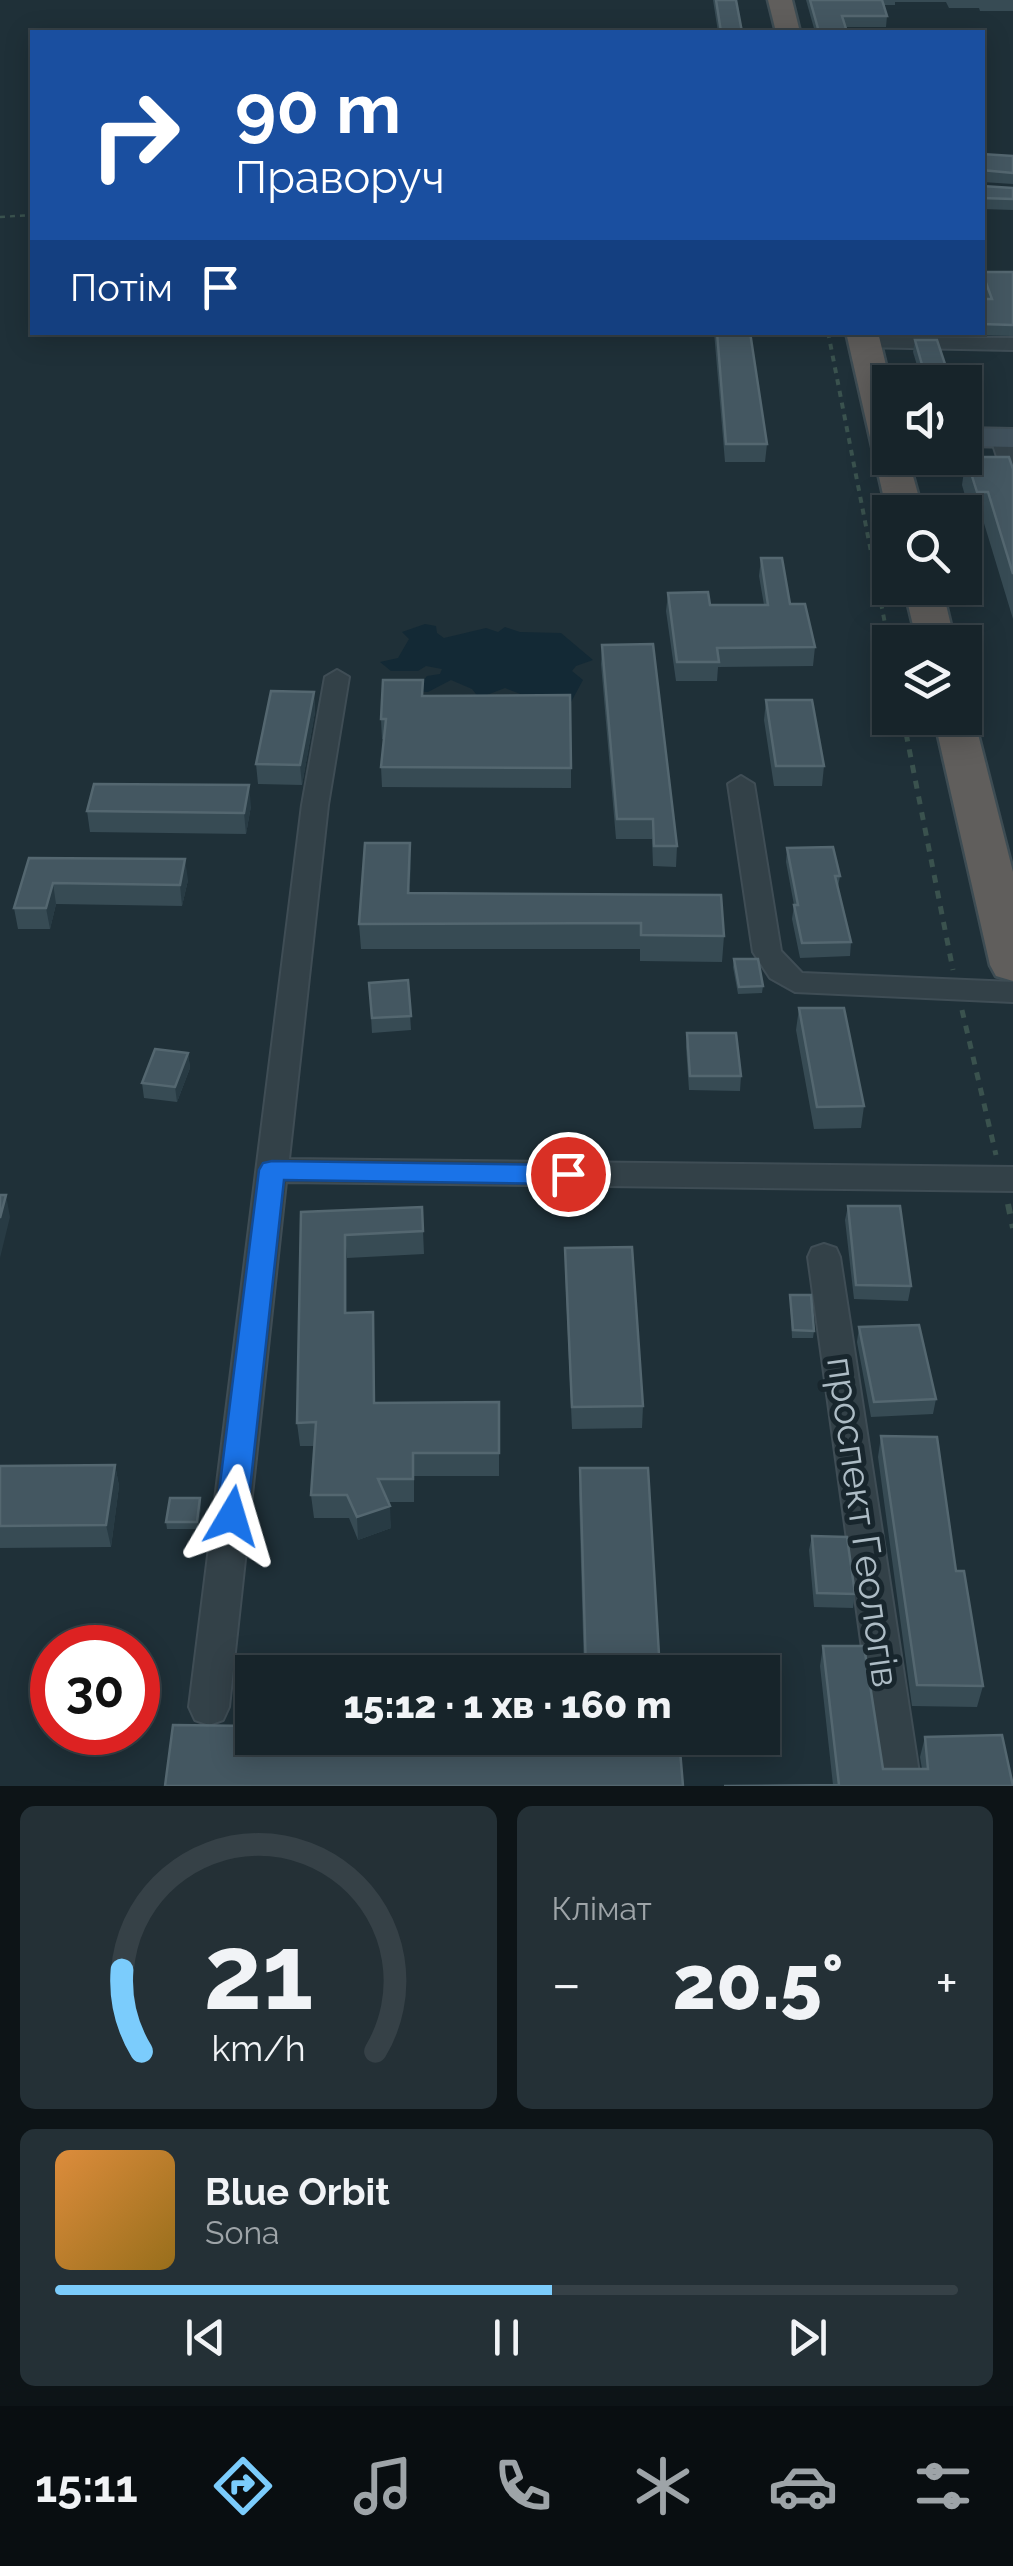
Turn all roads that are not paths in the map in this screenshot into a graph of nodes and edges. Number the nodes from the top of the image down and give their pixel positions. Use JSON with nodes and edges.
{"nodes":[{"id":1,"x":780,"y":0,"type":"edge"},
{"id":2,"x":788,"y":30,"type":"edge"},
{"id":3,"x":864,"y":338,"type":"edge"},
{"id":4,"x":1013,"y":344,"type":"edge"},
{"id":5,"x":872,"y":372,"type":"edge"},
{"id":6,"x":982,"y":437,"type":"edge"},
{"id":7,"x":1007,"y":438,"type":"edge"},
{"id":8,"x":1013,"y":472,"type":"edge"},
{"id":9,"x":337,"y":677,"type":"dead end"},
{"id":10,"x":958,"y":735,"type":"edge"},
{"id":11,"x":741,"y":784,"type":"dead end"},
{"id":12,"x":1013,"y":966,"type":"edge"},
{"id":13,"x":1013,"y":992,"type":"edge"},
{"id":14,"x":272,"y":1170,"type":"junction"},
{"id":15,"x":1013,"y":1179,"type":"edge"},
{"id":16,"x":824,"y":1257,"type":"dead end"},
{"id":17,"x":209,"y":1708,"type":"dead end"},
{"id":18,"x":901,"y":1786,"type":"edge"}],
"edges":[{"from":1,"to":2,"type":"highway"},
{"from":3,"to":4,"type":"street"},
{"from":3,"to":5,"type":"highway"},
{"from":6,"to":7,"type":"main road"},
{"from":7,"to":8,"type":"street"},
{"from":9,"to":14,"type":"street"},
{"from":10,"to":12,"type":"highway"},
{"from":11,"to":13,"type":"street"},
{"from":14,"to":15,"type":"street"},
{"from":14,"to":17,"type":"street"},
{"from":16,"to":18,"type":"street","name":"проспект Геологів"}]}
